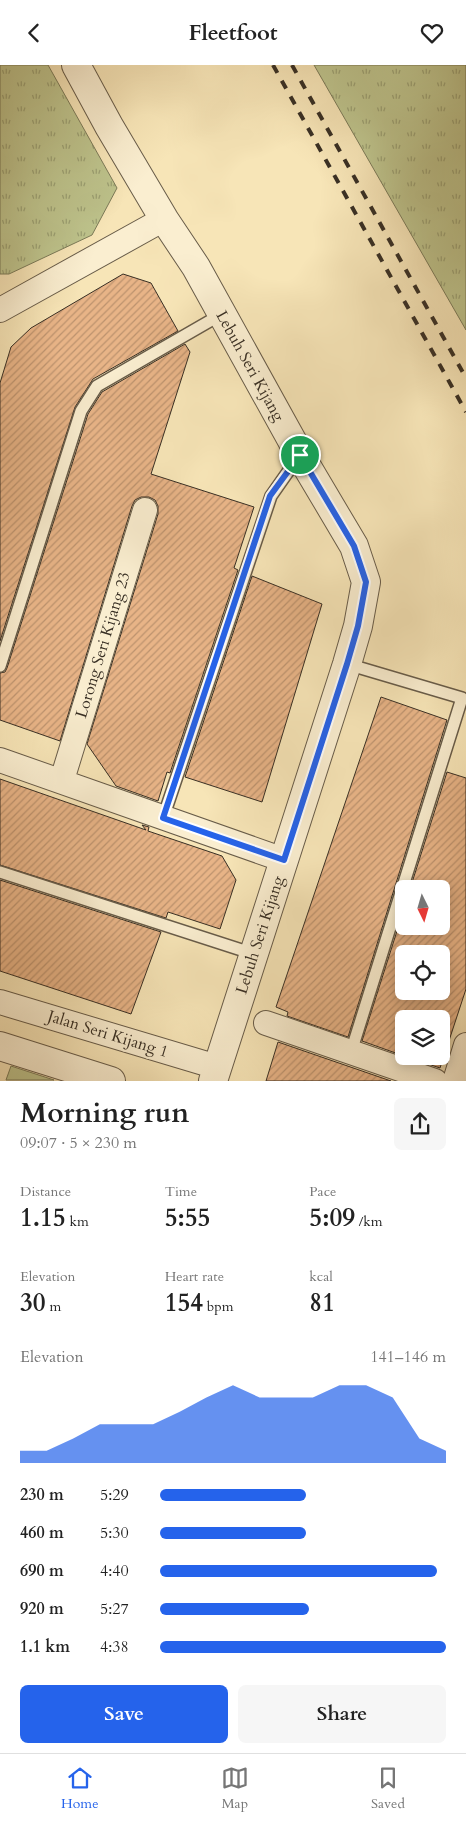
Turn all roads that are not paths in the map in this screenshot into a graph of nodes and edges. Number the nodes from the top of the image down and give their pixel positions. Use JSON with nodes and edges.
{"nodes":[{"id":1,"x":76,"y":65,"type":"edge"},
{"id":2,"x":164,"y":219,"type":"junction"},
{"id":3,"x":0,"y":310,"type":"edge"},
{"id":4,"x":222,"y":314,"type":"junction"},
{"id":5,"x":300,"y":455,"type":"junction"},
{"id":6,"x":145,"y":509,"type":"dead end"},
{"id":7,"x":347,"y":664,"type":"junction"},
{"id":8,"x":0,"y":666,"type":"edge"},
{"id":9,"x":0,"y":760,"type":"edge"},
{"id":10,"x":62,"y":780,"type":"junction"},
{"id":11,"x":163,"y":818,"type":"junction"},
{"id":12,"x":284,"y":860,"type":"junction"},
{"id":13,"x":0,"y":872,"type":"edge"},
{"id":14,"x":254,"y":954,"type":"junction"},
{"id":15,"x":0,"y":1002,"type":"edge"},
{"id":16,"x":266,"y":1023,"type":"dead end"},
{"id":17,"x":466,"y":1045,"type":"edge"},
{"id":18,"x":0,"y":1046,"type":"edge"},
{"id":19,"x":351,"y":1052,"type":"junction"},
{"id":20,"x":215,"y":1074,"type":"edge"},
{"id":21,"x":111,"y":1081,"type":"edge"},
{"id":22,"x":434,"y":1081,"type":"edge"},
{"id":23,"x":455,"y":1081,"type":"edge"}],
"edges":[{"from":1,"to":2,"type":"street","name":"Lebuh Seri Kijang"},
{"from":2,"to":3,"type":"street"},
{"from":2,"to":4,"type":"street","name":"Lebuh Seri Kijang"},
{"from":4,"to":5,"type":"street","name":"Lebuh Seri Kijang"},
{"from":4,"to":8,"type":"lane"},
{"from":5,"to":7,"type":"street","name":"Lebuh Seri Kijang"},
{"from":5,"to":11,"type":"lane"},
{"from":6,"to":10,"type":"street","name":"Lorong Seri Kijang 23"},
{"from":7,"to":12,"type":"street","name":"Lebuh Seri Kijang"},
{"from":7,"to":19,"type":"lane"},
{"from":9,"to":10,"type":"street"},
{"from":10,"to":11,"type":"street"},
{"from":11,"to":12,"type":"street"},
{"from":12,"to":14,"type":"street","name":"Lebuh Seri Kijang"},
{"from":13,"to":14,"type":"lane"},
{"from":14,"to":20,"type":"street","name":"Lebuh Seri Kijang"},
{"from":15,"to":20,"type":"street","name":"Jalan Seri Kijang 1"},
{"from":16,"to":19,"type":"street"},
{"from":17,"to":23,"type":"street"},
{"from":18,"to":21,"type":"street"},
{"from":19,"to":22,"type":"street"}]}
